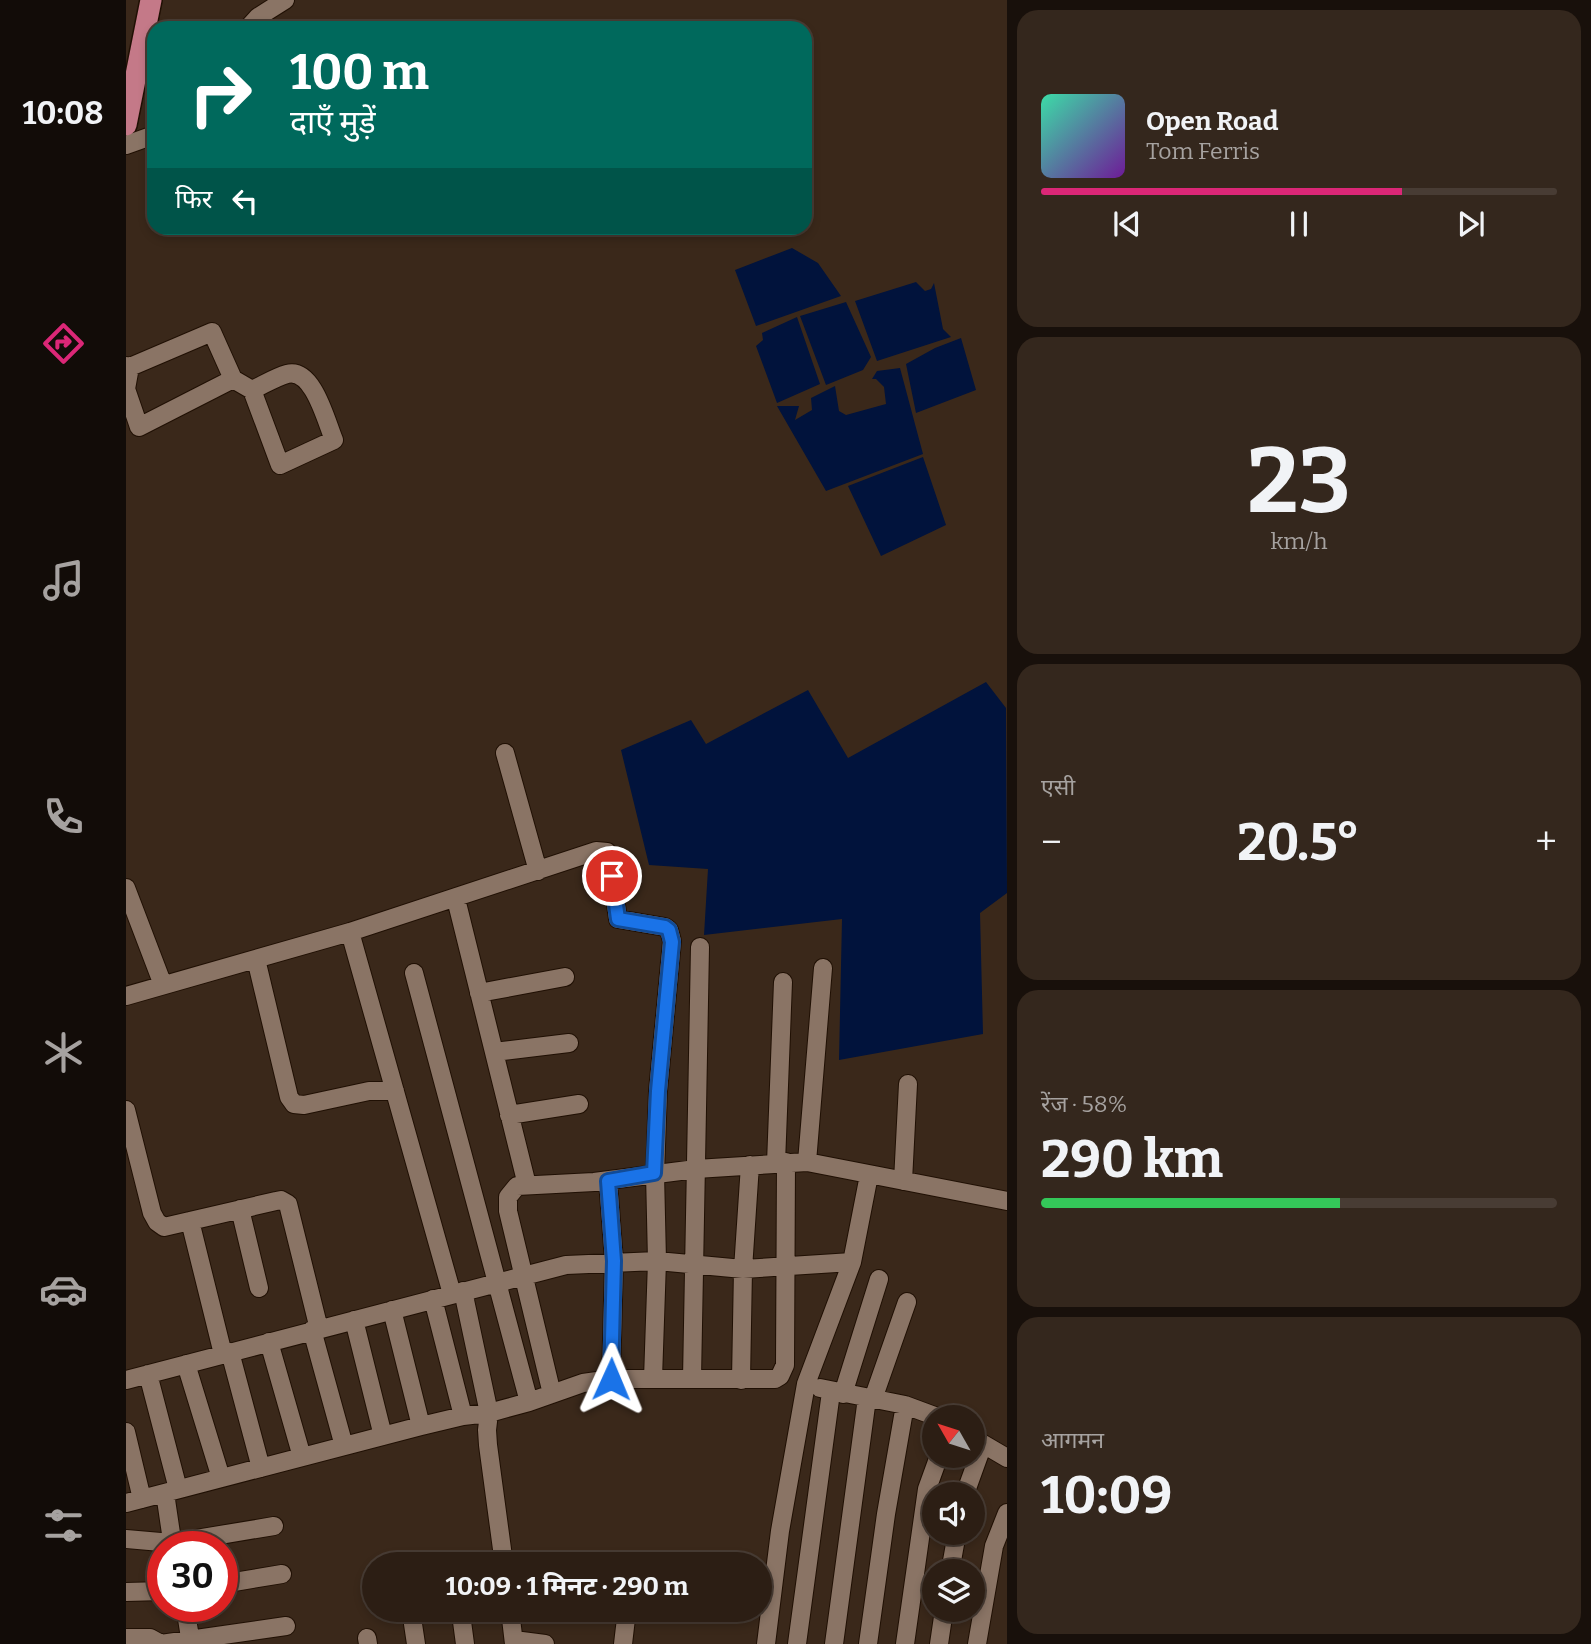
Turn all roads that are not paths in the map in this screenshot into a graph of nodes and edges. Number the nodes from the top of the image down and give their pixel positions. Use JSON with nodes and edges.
{"nodes":[{"id":1,"x":151,"y":0,"type":"edge"},
{"id":2,"x":285,"y":0,"type":"edge"},
{"id":3,"x":254,"y":21,"type":"edge"},
{"id":4,"x":126,"y":125,"type":"edge"},
{"id":5,"x":147,"y":138,"type":"edge"},
{"id":6,"x":126,"y":145,"type":"edge"},
{"id":7,"x":128,"y":367,"type":"edge"},
{"id":8,"x":233,"y":379,"type":"junction"},
{"id":9,"x":252,"y":390,"type":"junction"},
{"id":10,"x":505,"y":753,"type":"dead end"},
{"id":11,"x":538,"y":870,"type":"junction"},
{"id":12,"x":126,"y":888,"type":"edge"},
{"id":13,"x":456,"y":899,"type":"junction"},
{"id":14,"x":350,"y":932,"type":"junction"},
{"id":15,"x":700,"y":947,"type":"dead end"},
{"id":16,"x":256,"y":959,"type":"junction"},
{"id":17,"x":823,"y":968,"type":"dead end"},
{"id":18,"x":414,"y":973,"type":"dead end"},
{"id":19,"x":565,"y":977,"type":"dead end"},
{"id":20,"x":783,"y":982,"type":"dead end"},
{"id":21,"x":163,"y":985,"type":"junction"},
{"id":22,"x":479,"y":993,"type":"junction"},
{"id":23,"x":126,"y":996,"type":"edge"},
{"id":24,"x":569,"y":1043,"type":"dead end"},
{"id":25,"x":494,"y":1052,"type":"junction"},
{"id":26,"x":908,"y":1084,"type":"dead end"},
{"id":27,"x":395,"y":1091,"type":"junction"},
{"id":28,"x":579,"y":1104,"type":"dead end"},
{"id":29,"x":126,"y":1110,"type":"edge"},
{"id":30,"x":509,"y":1115,"type":"junction"},
{"id":31,"x":781,"y":1162,"type":"junction"},
{"id":32,"x":807,"y":1162,"type":"junction"},
{"id":33,"x":750,"y":1164,"type":"junction"},
{"id":34,"x":696,"y":1169,"type":"junction"},
{"id":35,"x":654,"y":1173,"type":"junction"},
{"id":36,"x":869,"y":1175,"type":"junction"},
{"id":37,"x":608,"y":1181,"type":"junction"},
{"id":38,"x":902,"y":1181,"type":"junction"},
{"id":39,"x":527,"y":1185,"type":"junction"},
{"id":40,"x":1006,"y":1201,"type":"edge"},
{"id":41,"x":240,"y":1209,"type":"junction"},
{"id":42,"x":190,"y":1221,"type":"junction"},
{"id":43,"x":614,"y":1261,"type":"junction"},
{"id":44,"x":657,"y":1261,"type":"junction"},
{"id":45,"x":852,"y":1262,"type":"junction"},
{"id":46,"x":695,"y":1263,"type":"junction"},
{"id":47,"x":787,"y":1266,"type":"junction"},
{"id":48,"x":743,"y":1269,"type":"junction"},
{"id":49,"x":523,"y":1275,"type":"junction"},
{"id":50,"x":879,"y":1279,"type":"dead end"},
{"id":51,"x":496,"y":1282,"type":"junction"},
{"id":52,"x":259,"y":1288,"type":"dead end"},
{"id":53,"x":458,"y":1292,"type":"junction"},
{"id":54,"x":433,"y":1299,"type":"junction"},
{"id":55,"x":907,"y":1303,"type":"dead end"},
{"id":56,"x":392,"y":1310,"type":"junction"},
{"id":57,"x":354,"y":1320,"type":"junction"},
{"id":58,"x":316,"y":1330,"type":"junction"},
{"id":59,"x":270,"y":1342,"type":"junction"},
{"id":60,"x":226,"y":1353,"type":"junction"},
{"id":61,"x":186,"y":1364,"type":"junction"},
{"id":62,"x":148,"y":1374,"type":"junction"},
{"id":63,"x":653,"y":1378,"type":"junction"},
{"id":64,"x":611,"y":1379,"type":"junction"},
{"id":65,"x":692,"y":1379,"type":"junction"},
{"id":66,"x":126,"y":1380,"type":"edge"},
{"id":67,"x":741,"y":1380,"type":"junction"},
{"id":68,"x":806,"y":1384,"type":"junction"},
{"id":69,"x":837,"y":1393,"type":"junction"},
{"id":70,"x":552,"y":1394,"type":"junction"},
{"id":71,"x":870,"y":1398,"type":"junction"},
{"id":72,"x":529,"y":1402,"type":"junction"},
{"id":73,"x":905,"y":1405,"type":"junction"},
{"id":74,"x":922,"y":1411,"type":"edge"},
{"id":75,"x":489,"y":1413,"type":"junction"},
{"id":76,"x":463,"y":1416,"type":"junction"},
{"id":77,"x":421,"y":1426,"type":"junction"},
{"id":78,"x":126,"y":1432,"type":"edge"},
{"id":79,"x":383,"y":1436,"type":"junction"},
{"id":80,"x":985,"y":1445,"type":"edge"},
{"id":81,"x":344,"y":1446,"type":"junction"},
{"id":82,"x":302,"y":1457,"type":"junction"},
{"id":83,"x":1006,"y":1458,"type":"edge"},
{"id":84,"x":261,"y":1468,"type":"junction"},
{"id":85,"x":935,"y":1468,"type":"edge"},
{"id":86,"x":221,"y":1478,"type":"junction"},
{"id":87,"x":171,"y":1491,"type":"junction"},
{"id":88,"x":134,"y":1501,"type":"edge"},
{"id":89,"x":1006,"y":1513,"type":"edge"},
{"id":90,"x":274,"y":1526,"type":"dead end"},
{"id":91,"x":172,"y":1531,"type":"edge"},
{"id":92,"x":238,"y":1533,"type":"edge"},
{"id":93,"x":126,"y":1539,"type":"edge"},
{"id":94,"x":147,"y":1542,"type":"edge"},
{"id":95,"x":502,"y":1552,"type":"edge"},
{"id":96,"x":282,"y":1574,"type":"dead end"},
{"id":97,"x":238,"y":1581,"type":"edge"},
{"id":98,"x":147,"y":1591,"type":"edge"},
{"id":99,"x":126,"y":1592,"type":"edge"},
{"id":100,"x":188,"y":1622,"type":"edge"},
{"id":101,"x":462,"y":1622,"type":"edge"},
{"id":102,"x":512,"y":1622,"type":"edge"},
{"id":103,"x":626,"y":1622,"type":"edge"},
{"id":104,"x":942,"y":1622,"type":"edge"},
{"id":105,"x":412,"y":1624,"type":"dead end"},
{"id":106,"x":286,"y":1626,"type":"dead end"},
{"id":107,"x":126,"y":1638,"type":"edge"},
{"id":108,"x":191,"y":1642,"type":"edge"},
{"id":109,"x":514,"y":1642,"type":"edge"},
{"id":110,"x":416,"y":1644,"type":"edge"},
{"id":111,"x":465,"y":1644,"type":"edge"},
{"id":112,"x":545,"y":1644,"type":"edge"},
{"id":113,"x":623,"y":1644,"type":"edge"},
{"id":114,"x":766,"y":1644,"type":"edge"},
{"id":115,"x":797,"y":1644,"type":"edge"},
{"id":116,"x":834,"y":1644,"type":"edge"},
{"id":117,"x":868,"y":1644,"type":"edge"},
{"id":118,"x":905,"y":1644,"type":"edge"},
{"id":119,"x":939,"y":1644,"type":"edge"},
{"id":120,"x":976,"y":1644,"type":"edge"}],
"edges":[{"from":1,"to":4,"type":"highway"},
{"from":2,"to":3,"type":"street"},
{"from":5,"to":6,"type":"street"},
{"from":7,"to":8,"type":"street"},
{"from":7,"to":8,"type":"street"},
{"from":8,"to":9,"type":"street"},
{"from":9,"to":9,"type":"street"},
{"from":10,"to":11,"type":"street"},
{"from":11,"to":13,"type":"street"},
{"from":11,"to":35,"type":"street"},
{"from":12,"to":21,"type":"street"},
{"from":13,"to":14,"type":"street"},
{"from":13,"to":22,"type":"street"},
{"from":14,"to":16,"type":"street"},
{"from":14,"to":27,"type":"street"},
{"from":15,"to":34,"type":"street"},
{"from":16,"to":21,"type":"street"},
{"from":16,"to":27,"type":"street"},
{"from":17,"to":32,"type":"street"},
{"from":18,"to":51,"type":"street"},
{"from":19,"to":22,"type":"street"},
{"from":20,"to":31,"type":"street"},
{"from":21,"to":23,"type":"street"},
{"from":22,"to":25,"type":"street"},
{"from":24,"to":25,"type":"street"},
{"from":25,"to":30,"type":"street"},
{"from":26,"to":38,"type":"street"},
{"from":27,"to":53,"type":"street"},
{"from":28,"to":30,"type":"street"},
{"from":29,"to":42,"type":"street"},
{"from":30,"to":39,"type":"street"},
{"from":31,"to":32,"type":"street"},
{"from":31,"to":33,"type":"street"},
{"from":31,"to":47,"type":"street"},
{"from":32,"to":36,"type":"street"},
{"from":33,"to":34,"type":"street"},
{"from":33,"to":48,"type":"street"},
{"from":34,"to":35,"type":"street"},
{"from":34,"to":46,"type":"street"},
{"from":35,"to":37,"type":"street"},
{"from":35,"to":44,"type":"street"},
{"from":36,"to":38,"type":"street"},
{"from":36,"to":45,"type":"street"},
{"from":37,"to":39,"type":"street"},
{"from":37,"to":43,"type":"street"},
{"from":38,"to":40,"type":"street"},
{"from":39,"to":49,"type":"street"},
{"from":41,"to":42,"type":"street"},
{"from":41,"to":52,"type":"street"},
{"from":41,"to":58,"type":"street"},
{"from":42,"to":60,"type":"street"},
{"from":43,"to":44,"type":"street"},
{"from":43,"to":49,"type":"street"},
{"from":43,"to":64,"type":"street"},
{"from":44,"to":46,"type":"street"},
{"from":44,"to":63,"type":"street"},
{"from":45,"to":47,"type":"street"},
{"from":45,"to":68,"type":"street"},
{"from":46,"to":48,"type":"street"},
{"from":46,"to":65,"type":"street"},
{"from":47,"to":48,"type":"street"},
{"from":47,"to":67,"type":"street"},
{"from":48,"to":67,"type":"street"},
{"from":49,"to":51,"type":"street"},
{"from":49,"to":70,"type":"street"},
{"from":50,"to":69,"type":"street"},
{"from":51,"to":53,"type":"street"},
{"from":51,"to":72,"type":"street"},
{"from":53,"to":54,"type":"street"},
{"from":53,"to":75,"type":"street"},
{"from":54,"to":56,"type":"street"},
{"from":54,"to":76,"type":"street"},
{"from":55,"to":71,"type":"street"},
{"from":56,"to":57,"type":"street"},
{"from":56,"to":77,"type":"street"},
{"from":57,"to":58,"type":"street"},
{"from":57,"to":79,"type":"street"},
{"from":58,"to":59,"type":"street"},
{"from":58,"to":81,"type":"street"},
{"from":59,"to":60,"type":"street"},
{"from":59,"to":82,"type":"street"},
{"from":60,"to":61,"type":"street"},
{"from":60,"to":84,"type":"street"},
{"from":61,"to":62,"type":"street"},
{"from":61,"to":86,"type":"street"},
{"from":62,"to":66,"type":"street"},
{"from":62,"to":87,"type":"street"},
{"from":63,"to":64,"type":"street"},
{"from":63,"to":65,"type":"street"},
{"from":64,"to":70,"type":"street"},
{"from":65,"to":67,"type":"street"},
{"from":68,"to":69,"type":"street"},
{"from":68,"to":114,"type":"street"},
{"from":69,"to":71,"type":"street"},
{"from":69,"to":115,"type":"street"},
{"from":70,"to":72,"type":"street"},
{"from":71,"to":73,"type":"street"},
{"from":71,"to":116,"type":"street"},
{"from":72,"to":75,"type":"street"},
{"from":73,"to":74,"type":"street"},
{"from":73,"to":117,"type":"street"},
{"from":75,"to":76,"type":"street"},
{"from":75,"to":95,"type":"street"},
{"from":76,"to":77,"type":"street"},
{"from":77,"to":79,"type":"street"},
{"from":78,"to":88,"type":"street"},
{"from":79,"to":81,"type":"street"},
{"from":80,"to":83,"type":"street"},
{"from":81,"to":82,"type":"street"},
{"from":82,"to":84,"type":"street"},
{"from":84,"to":86,"type":"street"},
{"from":85,"to":118,"type":"street"},
{"from":86,"to":87,"type":"street"},
{"from":87,"to":88,"type":"street"},
{"from":87,"to":91,"type":"street"},
{"from":89,"to":120,"type":"street"},
{"from":90,"to":92,"type":"street"},
{"from":93,"to":94,"type":"street"},
{"from":96,"to":97,"type":"street"},
{"from":98,"to":99,"type":"street"},
{"from":100,"to":108,"type":"street"},
{"from":101,"to":111,"type":"street"},
{"from":102,"to":109,"type":"street"},
{"from":103,"to":113,"type":"street"},
{"from":104,"to":119,"type":"street"},
{"from":105,"to":110,"type":"street"},
{"from":106,"to":108,"type":"street"},
{"from":107,"to":108,"type":"street"},
{"from":109,"to":112,"type":"street"}]}
